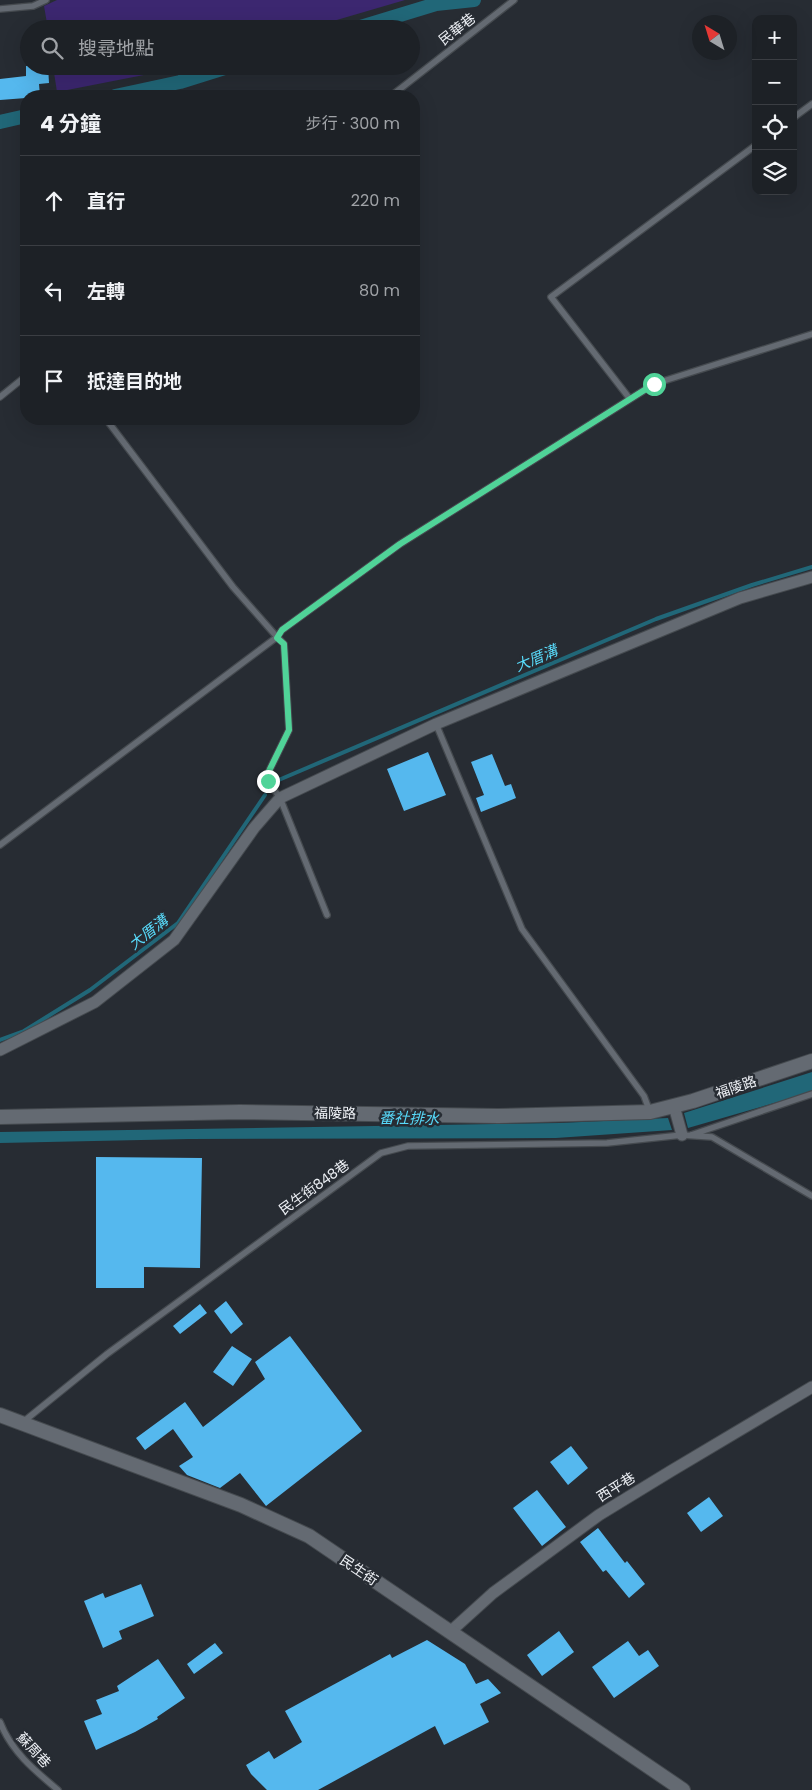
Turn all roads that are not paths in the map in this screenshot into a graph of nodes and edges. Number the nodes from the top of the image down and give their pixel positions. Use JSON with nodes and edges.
{"nodes":[{"id":1,"x":46,"y":0,"type":"edge"},
{"id":2,"x":514,"y":0,"type":"edge"},
{"id":3,"x":0,"y":9,"type":"edge"},
{"id":4,"x":420,"y":73,"type":"edge"},
{"id":5,"x":418,"y":75,"type":"edge"},
{"id":6,"x":399,"y":90,"type":"edge"},
{"id":7,"x":812,"y":104,"type":"edge"},
{"id":8,"x":797,"y":115,"type":"edge"},
{"id":9,"x":752,"y":148,"type":"edge"},
{"id":10,"x":812,"y":334,"type":"edge"},
{"id":11,"x":20,"y":381,"type":"edge"},
{"id":12,"x":0,"y":397,"type":"edge"},
{"id":13,"x":630,"y":399,"type":"junction"},
{"id":14,"x":111,"y":425,"type":"edge"},
{"id":15,"x":812,"y":577,"type":"edge"},
{"id":16,"x":277,"y":638,"type":"junction"},
{"id":17,"x":436,"y":724,"type":"junction"},
{"id":18,"x":280,"y":798,"type":"junction"},
{"id":19,"x":0,"y":845,"type":"edge"},
{"id":20,"x":328,"y":915,"type":"dead end"},
{"id":21,"x":0,"y":1050,"type":"edge"},
{"id":22,"x":812,"y":1061,"type":"edge"},
{"id":23,"x":812,"y":1094,"type":"edge"},
{"id":24,"x":674,"y":1106,"type":"junction"},
{"id":25,"x":650,"y":1112,"type":"junction"},
{"id":26,"x":0,"y":1117,"type":"edge"},
{"id":27,"x":685,"y":1136,"type":"junction"},
{"id":28,"x":812,"y":1196,"type":"edge"},
{"id":29,"x":812,"y":1387,"type":"edge"},
{"id":30,"x":0,"y":1415,"type":"edge"},
{"id":31,"x":21,"y":1424,"type":"junction"},
{"id":32,"x":450,"y":1632,"type":"junction"},
{"id":33,"x":0,"y":1722,"type":"edge"},
{"id":34,"x":58,"y":1790,"type":"edge"},
{"id":35,"x":683,"y":1790,"type":"edge"}],
"edges":[{"from":1,"to":3,"type":"lane"},
{"from":2,"to":4,"type":"lane","name":"民華巷"},
{"from":5,"to":6,"type":"lane","name":"民華巷"},
{"from":7,"to":8,"type":"lane"},
{"from":9,"to":13,"type":"lane"},
{"from":10,"to":13,"type":"lane"},
{"from":11,"to":12,"type":"lane"},
{"from":13,"to":16,"type":"lane"},
{"from":14,"to":16,"type":"lane"},
{"from":15,"to":17,"type":"street"},
{"from":16,"to":18,"type":"lane"},
{"from":16,"to":19,"type":"lane"},
{"from":17,"to":18,"type":"street"},
{"from":17,"to":25,"type":"lane"},
{"from":18,"to":20,"type":"lane"},
{"from":18,"to":21,"type":"street"},
{"from":22,"to":24,"type":"street","name":"福陵路"},
{"from":23,"to":27,"type":"lane"},
{"from":24,"to":25,"type":"street","name":"福陵路"},
{"from":24,"to":27,"type":"street"},
{"from":25,"to":26,"type":"street","name":"福陵路"},
{"from":27,"to":28,"type":"lane"},
{"from":27,"to":31,"type":"lane","name":"民生街848巷"},
{"from":29,"to":32,"type":"street","name":"西平巷"},
{"from":30,"to":31,"type":"street","name":"民生街"},
{"from":31,"to":32,"type":"street","name":"民生街"},
{"from":32,"to":35,"type":"street","name":"民生街"},
{"from":33,"to":34,"type":"lane","name":"蘇周巷"}]}
